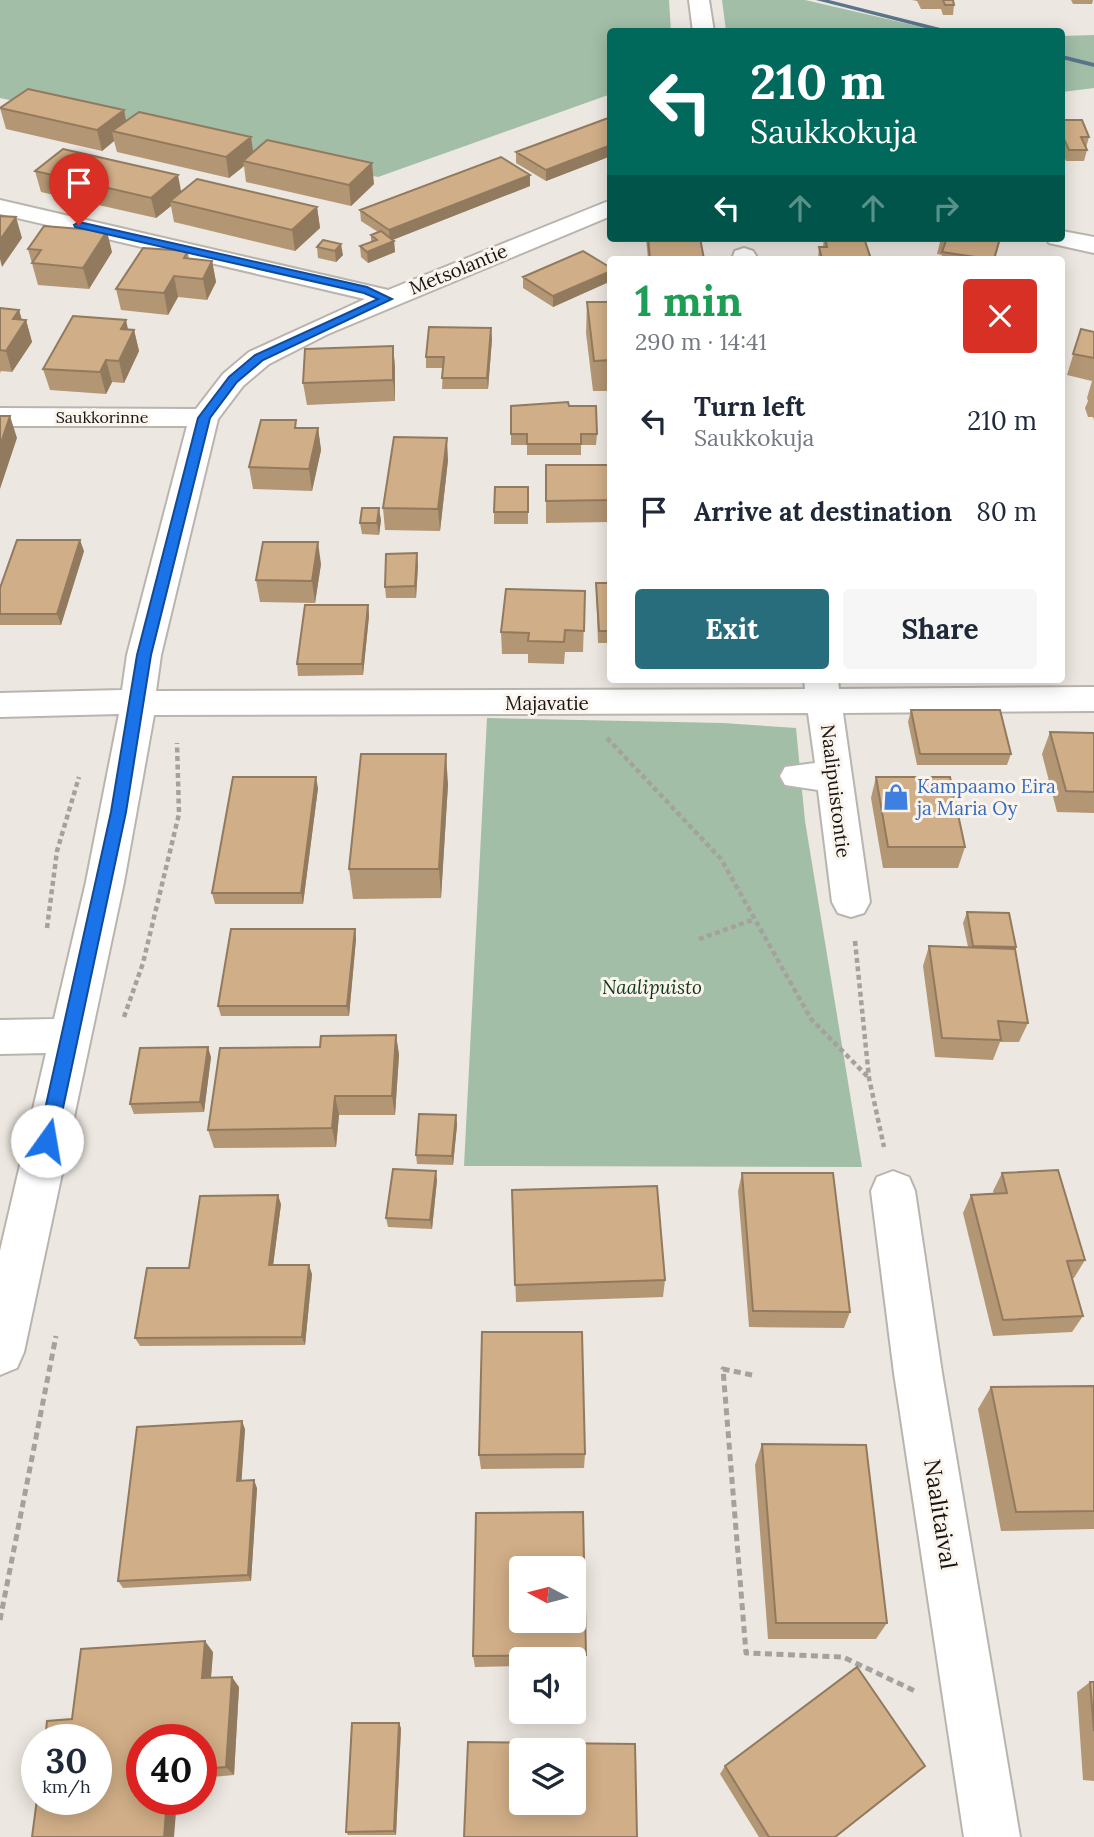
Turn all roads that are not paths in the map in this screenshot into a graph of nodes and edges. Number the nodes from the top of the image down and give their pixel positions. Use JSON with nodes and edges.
{"nodes":[{"id":1,"x":699,"y":0,"type":"edge"},
{"id":2,"x":703,"y":28,"type":"edge"},
{"id":3,"x":0,"y":207,"type":"edge"},
{"id":4,"x":607,"y":209,"type":"edge"},
{"id":5,"x":1065,"y":239,"type":"edge"},
{"id":6,"x":1094,"y":245,"type":"edge"},
{"id":7,"x":387,"y":299,"type":"junction"},
{"id":8,"x":0,"y":417,"type":"edge"},
{"id":9,"x":204,"y":418,"type":"junction"},
{"id":10,"x":823,"y":690,"type":"edge"},
{"id":11,"x":1094,"y":699,"type":"edge"},
{"id":12,"x":136,"y":702,"type":"junction"},
{"id":13,"x":0,"y":705,"type":"edge"},
{"id":14,"x":798,"y":776,"type":"dead end"},
{"id":15,"x":834,"y":777,"type":"junction"},
{"id":16,"x":851,"y":902,"type":"road end"},
{"id":17,"x":70,"y":1036,"type":"junction"},
{"id":18,"x":0,"y":1037,"type":"edge"},
{"id":19,"x":893,"y":1191,"type":"road end"},
{"id":20,"x":0,"y":1352,"type":"edge"},
{"id":21,"x":992,"y":1837,"type":"edge"}],
"edges":[{"from":1,"to":2,"type":"street"},
{"from":3,"to":7,"type":"street"},
{"from":4,"to":7,"type":"street","name":"Metsolantie"},
{"from":5,"to":6,"type":"street"},
{"from":7,"to":9,"type":"street","name":"Metsolantie"},
{"from":8,"to":9,"type":"street","name":"Saukkorinne"},
{"from":9,"to":12,"type":"street","name":"Metsolantie"},
{"from":10,"to":11,"type":"street","name":"Majavatie"},
{"from":10,"to":12,"type":"street","name":"Majavatie"},
{"from":10,"to":15,"type":"street","name":"Naalipuistontie"},
{"from":12,"to":13,"type":"street","name":"Majavatie"},
{"from":12,"to":17,"type":"street","name":"Metsolantie"},
{"from":14,"to":15,"type":"street"},
{"from":15,"to":16,"type":"street","name":"Naalipuistontie"},
{"from":17,"to":18,"type":"street"},
{"from":17,"to":20,"type":"street","name":"Metsolantie"},
{"from":19,"to":21,"type":"street","name":"Naalitaival"}]}
